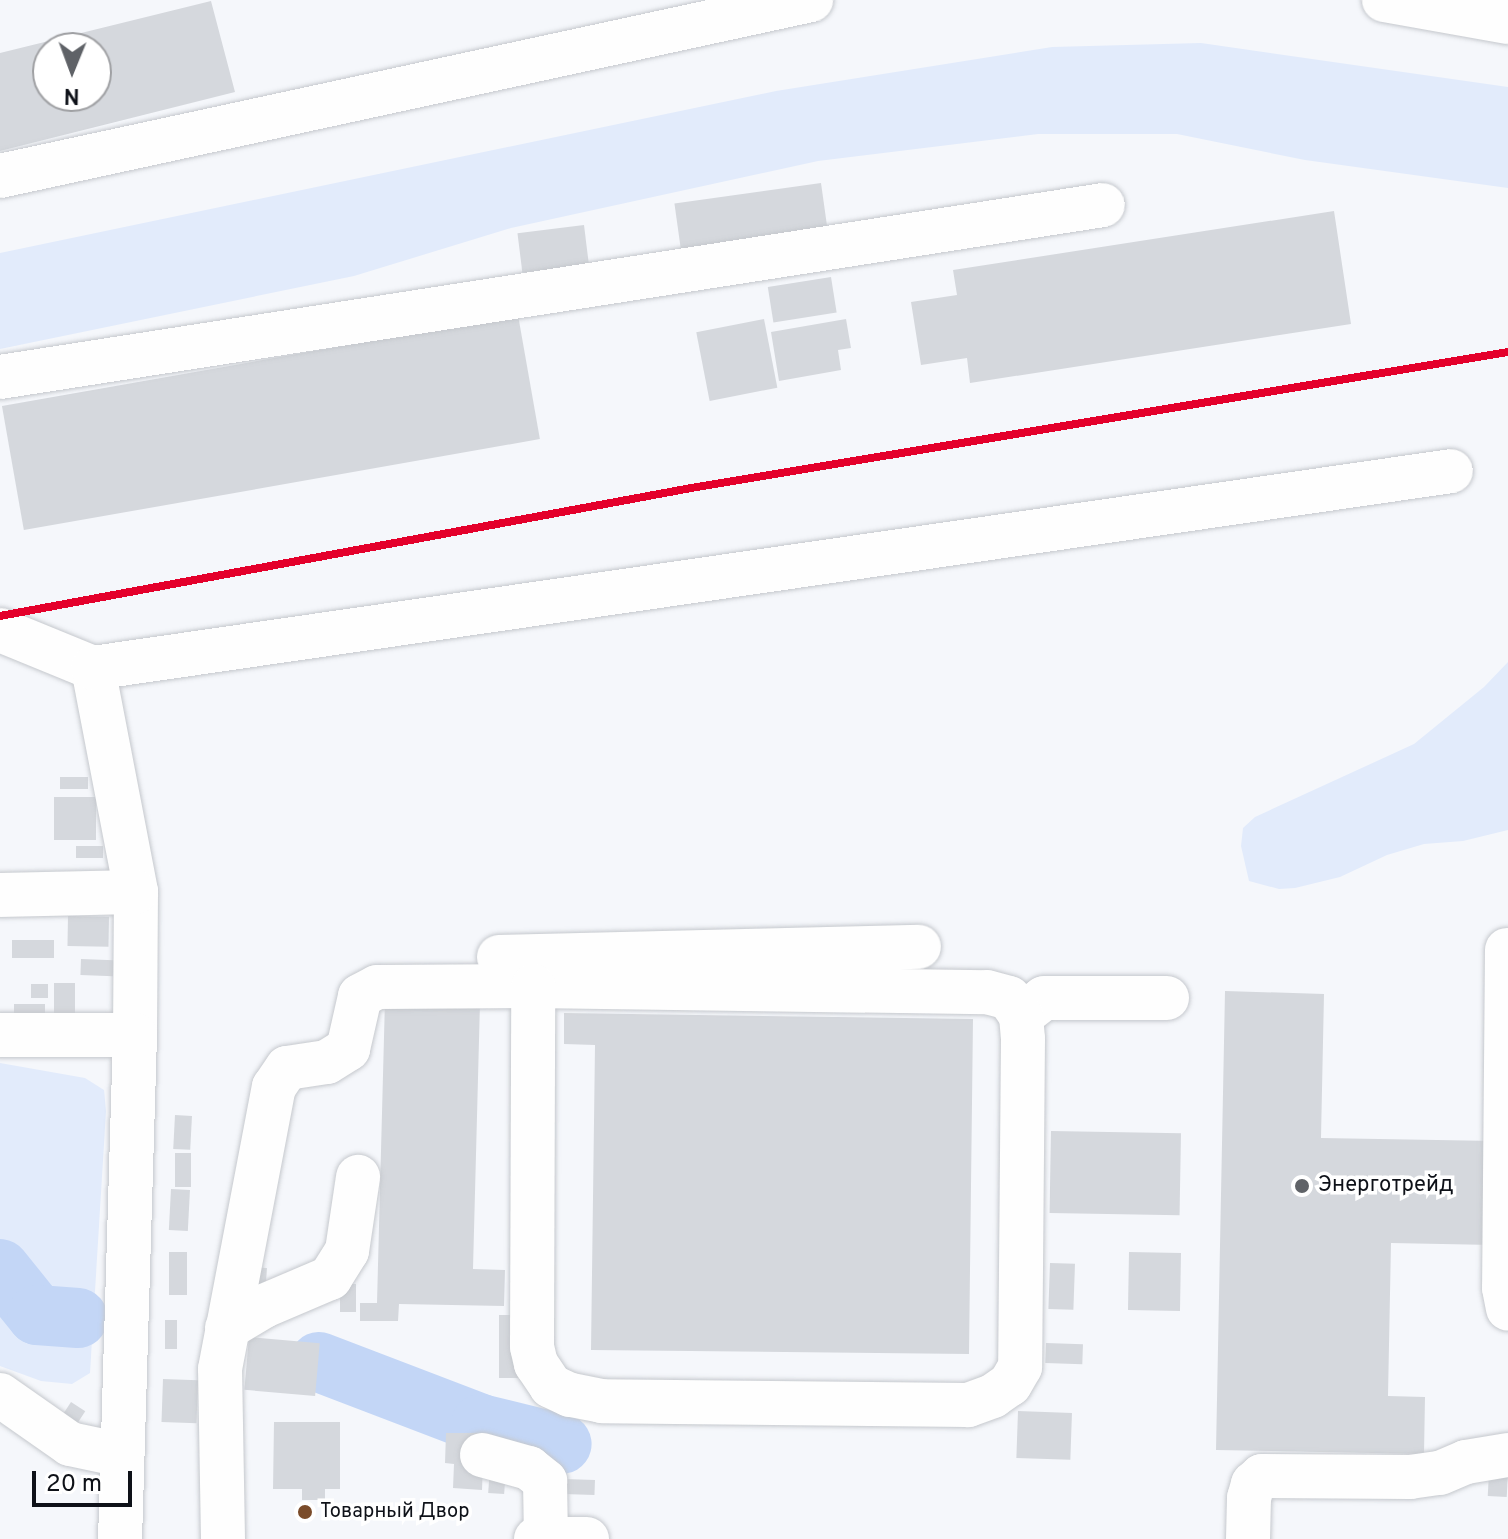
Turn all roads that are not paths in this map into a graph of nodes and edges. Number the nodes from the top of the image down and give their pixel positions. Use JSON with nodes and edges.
{"nodes":[{"id":1,"x":811,"y":0,"type":"edge"},
{"id":2,"x":1384,"y":0,"type":"edge"},
{"id":3,"x":1508,"y":22,"type":"edge"},
{"id":4,"x":0,"y":176,"type":"edge"},
{"id":5,"x":1103,"y":205,"type":"dead end"},
{"id":6,"x":0,"y":377,"type":"edge"},
{"id":7,"x":1451,"y":471,"type":"dead end"},
{"id":8,"x":0,"y":630,"type":"edge"},
{"id":9,"x":93,"y":668,"type":"junction"},
{"id":10,"x":136,"y":892,"type":"junction"},
{"id":11,"x":0,"y":895,"type":"edge"},
{"id":12,"x":919,"y":947,"type":"dead end"},
{"id":13,"x":1507,"y":950,"type":"edge"},
{"id":14,"x":533,"y":986,"type":"junction"},
{"id":15,"x":360,"y":996,"type":"junction"},
{"id":16,"x":1167,"y":998,"type":"dead end"},
{"id":17,"x":1021,"y":1016,"type":"junction"},
{"id":18,"x":0,"y":1035,"type":"edge"},
{"id":19,"x":135,"y":1035,"type":"junction"},
{"id":20,"x":358,"y":1177,"type":"dead end"},
{"id":21,"x":1508,"y":1309,"type":"edge"},
{"id":22,"x":227,"y":1328,"type":"junction"},
{"id":23,"x":0,"y":1395,"type":"edge"},
{"id":24,"x":122,"y":1455,"type":"junction"},
{"id":25,"x":482,"y":1455,"type":"dead end"},
{"id":26,"x":1508,"y":1455,"type":"edge"},
{"id":27,"x":120,"y":1539,"type":"edge"},
{"id":28,"x":223,"y":1539,"type":"edge"},
{"id":29,"x":536,"y":1539,"type":"edge"},
{"id":30,"x":546,"y":1539,"type":"edge"},
{"id":31,"x":564,"y":1539,"type":"edge"},
{"id":32,"x":587,"y":1539,"type":"edge"},
{"id":33,"x":1248,"y":1539,"type":"edge"}],
"edges":[{"from":1,"to":4,"type":"main road"},
{"from":2,"to":3,"type":"main road"},
{"from":5,"to":6,"type":"main road"},
{"from":7,"to":9,"type":"main road"},
{"from":8,"to":9,"type":"main road"},
{"from":9,"to":10,"type":"main road"},
{"from":10,"to":11,"type":"main road"},
{"from":10,"to":19,"type":"main road"},
{"from":12,"to":15,"type":"main road"},
{"from":13,"to":21,"type":"main road"},
{"from":14,"to":15,"type":"main road"},
{"from":14,"to":17,"type":"main road"},
{"from":14,"to":17,"type":"main road"},
{"from":15,"to":22,"type":"main road"},
{"from":16,"to":17,"type":"main road"},
{"from":18,"to":19,"type":"main road"},
{"from":19,"to":24,"type":"main road"},
{"from":20,"to":22,"type":"main road"},
{"from":22,"to":28,"type":"main road"},
{"from":23,"to":24,"type":"main road"},
{"from":24,"to":27,"type":"main road"},
{"from":25,"to":30,"type":"main road"},
{"from":26,"to":33,"type":"main road"},
{"from":29,"to":30,"type":"main road"},
{"from":30,"to":31,"type":"main road"},
{"from":31,"to":32,"type":"main road"}]}
